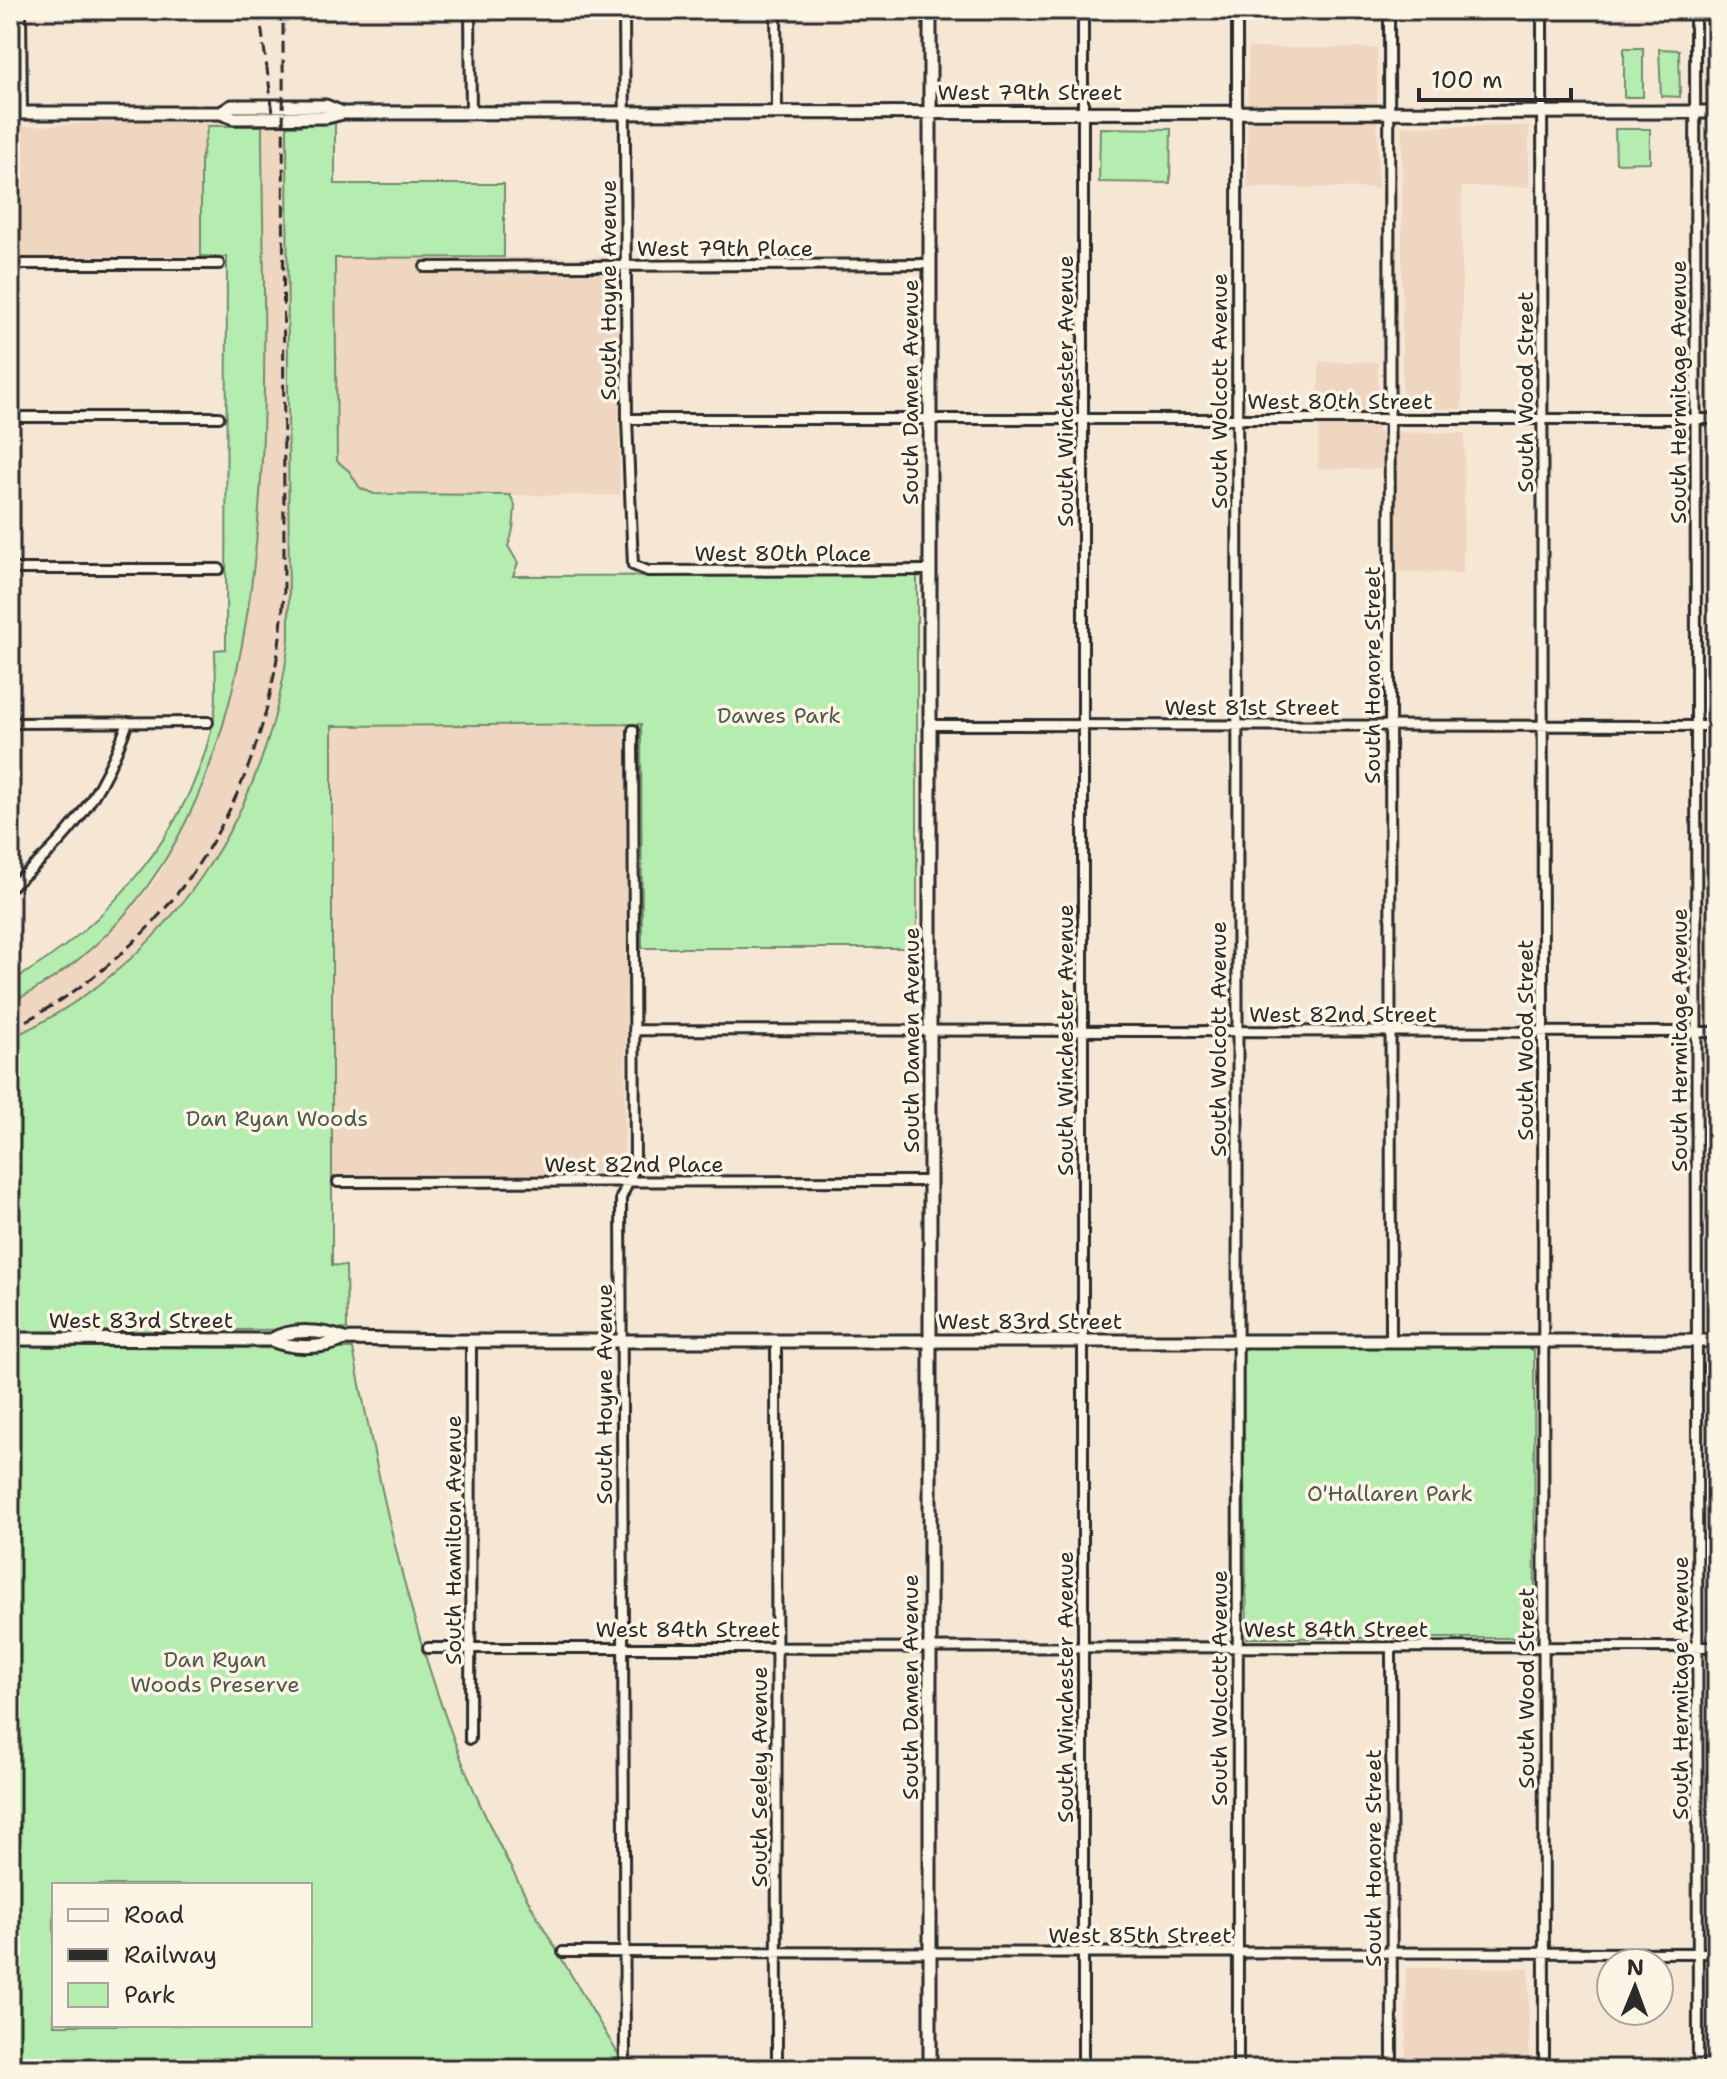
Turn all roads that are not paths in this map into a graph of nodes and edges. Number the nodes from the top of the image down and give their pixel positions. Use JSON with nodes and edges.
{"nodes":[{"id":1,"x":21,"y":10,"type":"edge"},
{"id":2,"x":470,"y":10,"type":"edge"},
{"id":3,"x":624,"y":10,"type":"edge"},
{"id":4,"x":776,"y":10,"type":"edge"},
{"id":5,"x":930,"y":10,"type":"edge"},
{"id":6,"x":1083,"y":10,"type":"edge"},
{"id":7,"x":1237,"y":10,"type":"edge"},
{"id":8,"x":1389,"y":10,"type":"edge"},
{"id":9,"x":1542,"y":10,"type":"edge"},
{"id":10,"x":1695,"y":10,"type":"edge"},
{"id":11,"x":930,"y":112,"type":"junction"},
{"id":12,"x":1083,"y":112,"type":"junction"},
{"id":13,"x":1237,"y":112,"type":"junction"},
{"id":14,"x":1389,"y":112,"type":"junction"},
{"id":15,"x":1543,"y":112,"type":"junction"},
{"id":16,"x":1695,"y":112,"type":"junction"},
{"id":17,"x":1717,"y":112,"type":"edge"},
{"id":18,"x":16,"y":113,"type":"edge"},
{"id":19,"x":471,"y":113,"type":"junction"},
{"id":20,"x":625,"y":113,"type":"junction"},
{"id":21,"x":777,"y":113,"type":"junction"},
{"id":22,"x":10,"y":264,"type":"edge"},
{"id":23,"x":219,"y":264,"type":"dead end"},
{"id":24,"x":930,"y":264,"type":"junction"},
{"id":25,"x":626,"y":266,"type":"junction"},
{"id":26,"x":425,"y":267,"type":"dead end"},
{"id":27,"x":10,"y":417,"type":"edge"},
{"id":28,"x":219,"y":417,"type":"dead end"},
{"id":29,"x":627,"y":419,"type":"junction"},
{"id":30,"x":930,"y":419,"type":"junction"},
{"id":31,"x":1083,"y":419,"type":"junction"},
{"id":32,"x":1237,"y":419,"type":"junction"},
{"id":33,"x":1391,"y":419,"type":"junction"},
{"id":34,"x":1543,"y":419,"type":"junction"},
{"id":35,"x":1696,"y":419,"type":"junction"},
{"id":36,"x":1717,"y":419,"type":"edge"},
{"id":37,"x":10,"y":569,"type":"edge"},
{"id":38,"x":219,"y":569,"type":"dead end"},
{"id":39,"x":637,"y":569,"type":"joint"},
{"id":40,"x":930,"y":570,"type":"junction"},
{"id":41,"x":128,"y":722,"type":"junction"},
{"id":42,"x":208,"y":722,"type":"dead end"},
{"id":43,"x":10,"y":723,"type":"edge"},
{"id":44,"x":930,"y":725,"type":"junction"},
{"id":45,"x":1083,"y":725,"type":"junction"},
{"id":46,"x":1236,"y":725,"type":"junction"},
{"id":47,"x":1390,"y":725,"type":"junction"},
{"id":48,"x":1543,"y":726,"type":"junction"},
{"id":49,"x":1696,"y":726,"type":"junction"},
{"id":50,"x":1717,"y":726,"type":"edge"},
{"id":51,"x":633,"y":730,"type":"dead end"},
{"id":52,"x":10,"y":887,"type":"edge"},
{"id":53,"x":634,"y":1030,"type":"junction"},
{"id":54,"x":931,"y":1030,"type":"junction"},
{"id":55,"x":1390,"y":1032,"type":"junction"},
{"id":56,"x":1543,"y":1032,"type":"junction"},
{"id":57,"x":1697,"y":1032,"type":"junction"},
{"id":58,"x":1717,"y":1032,"type":"edge"},
{"id":59,"x":1083,"y":1033,"type":"junction"},
{"id":60,"x":1236,"y":1033,"type":"junction"},
{"id":61,"x":931,"y":1181,"type":"junction"},
{"id":62,"x":338,"y":1182,"type":"dead end"},
{"id":63,"x":627,"y":1182,"type":"junction"},
{"id":64,"x":10,"y":1339,"type":"edge"},
{"id":65,"x":471,"y":1341,"type":"junction"},
{"id":66,"x":621,"y":1341,"type":"junction"},
{"id":67,"x":776,"y":1341,"type":"junction"},
{"id":68,"x":931,"y":1341,"type":"junction"},
{"id":69,"x":1083,"y":1341,"type":"junction"},
{"id":70,"x":1236,"y":1341,"type":"junction"},
{"id":71,"x":1391,"y":1341,"type":"junction"},
{"id":72,"x":1543,"y":1341,"type":"junction"},
{"id":73,"x":1697,"y":1341,"type":"junction"},
{"id":74,"x":1717,"y":1341,"type":"edge"},
{"id":75,"x":776,"y":1647,"type":"junction"},
{"id":76,"x":930,"y":1647,"type":"junction"},
{"id":77,"x":1083,"y":1647,"type":"junction"},
{"id":78,"x":1236,"y":1647,"type":"junction"},
{"id":79,"x":1391,"y":1647,"type":"junction"},
{"id":80,"x":1543,"y":1647,"type":"junction"},
{"id":81,"x":1698,"y":1647,"type":"junction"},
{"id":82,"x":1717,"y":1647,"type":"edge"},
{"id":83,"x":428,"y":1648,"type":"dead end"},
{"id":84,"x":471,"y":1648,"type":"junction"},
{"id":85,"x":624,"y":1648,"type":"junction"},
{"id":86,"x":470,"y":1739,"type":"dead end"},
{"id":87,"x":563,"y":1952,"type":"dead end"},
{"id":88,"x":624,"y":1953,"type":"junction"},
{"id":89,"x":777,"y":1953,"type":"junction"},
{"id":90,"x":930,"y":1953,"type":"junction"},
{"id":91,"x":1083,"y":1953,"type":"junction"},
{"id":92,"x":1237,"y":1953,"type":"junction"},
{"id":93,"x":1391,"y":1953,"type":"junction"},
{"id":94,"x":1544,"y":1953,"type":"junction"},
{"id":95,"x":1698,"y":1953,"type":"junction"},
{"id":96,"x":1717,"y":1953,"type":"edge"},
{"id":97,"x":625,"y":2062,"type":"dead end"},
{"id":98,"x":777,"y":2069,"type":"edge"},
{"id":99,"x":930,"y":2069,"type":"edge"},
{"id":100,"x":1083,"y":2069,"type":"edge"},
{"id":101,"x":1238,"y":2069,"type":"edge"},
{"id":102,"x":1392,"y":2069,"type":"edge"},
{"id":103,"x":1544,"y":2069,"type":"edge"},
{"id":104,"x":1698,"y":2069,"type":"edge"}],
"edges":[{"from":1,"to":18,"type":"street"},
{"from":2,"to":19,"type":"street"},
{"from":3,"to":20,"type":"street","name":"South Hoyne Avenue"},
{"from":4,"to":21,"type":"street"},
{"from":5,"to":11,"type":"street","name":"South Damen Avenue"},
{"from":6,"to":12,"type":"street","name":"South Winchester Avenue"},
{"from":7,"to":13,"type":"street","name":"South Wolcott Avenue"},
{"from":8,"to":14,"type":"street","name":"South Honore Street"},
{"from":9,"to":15,"type":"street","name":"South Wood Street"},
{"from":10,"to":16,"type":"street","name":"South Hermitage Avenue"},
{"from":11,"to":12,"type":"street","name":"West 79th Street"},
{"from":11,"to":21,"type":"street","name":"West 79th Street"},
{"from":11,"to":24,"type":"street","name":"South Damen Avenue"},
{"from":12,"to":13,"type":"street","name":"West 79th Street"},
{"from":12,"to":31,"type":"street","name":"South Winchester Avenue"},
{"from":13,"to":14,"type":"street","name":"West 79th Street"},
{"from":13,"to":32,"type":"street","name":"South Wolcott Avenue"},
{"from":14,"to":15,"type":"street","name":"West 79th Street"},
{"from":14,"to":33,"type":"street","name":"South Honore Street"},
{"from":15,"to":16,"type":"street","name":"West 79th Street"},
{"from":15,"to":34,"type":"street","name":"South Wood Street"},
{"from":16,"to":17,"type":"street","name":"West 79th Street"},
{"from":16,"to":35,"type":"street","name":"South Hermitage Avenue"},
{"from":18,"to":19,"type":"street","name":"West 79th Street"},
{"from":19,"to":20,"type":"street","name":"West 79th Street"},
{"from":20,"to":21,"type":"street","name":"West 79th Street"},
{"from":20,"to":25,"type":"street","name":"South Hoyne Avenue"},
{"from":22,"to":23,"type":"street"},
{"from":24,"to":25,"type":"street","name":"West 79th Place"},
{"from":24,"to":30,"type":"street","name":"South Damen Avenue"},
{"from":25,"to":26,"type":"street","name":"West 79th Place"},
{"from":25,"to":29,"type":"street","name":"South Hoyne Avenue"},
{"from":27,"to":28,"type":"street"},
{"from":29,"to":30,"type":"street","name":"West 80th Street"},
{"from":29,"to":39,"type":"street","name":"South Hoyne Avenue"},
{"from":30,"to":31,"type":"street","name":"West 80th Street"},
{"from":30,"to":40,"type":"street","name":"South Damen Avenue"},
{"from":31,"to":32,"type":"street","name":"West 80th Street"},
{"from":31,"to":45,"type":"street","name":"South Winchester Avenue"},
{"from":32,"to":33,"type":"street","name":"West 80th Street"},
{"from":32,"to":46,"type":"street","name":"South Wolcott Avenue"},
{"from":33,"to":34,"type":"street","name":"West 80th Street"},
{"from":33,"to":47,"type":"street","name":"South Honore Street"},
{"from":34,"to":35,"type":"street","name":"West 80th Street"},
{"from":34,"to":48,"type":"street","name":"South Wood Street"},
{"from":35,"to":36,"type":"street","name":"West 80th Street"},
{"from":35,"to":49,"type":"street","name":"South Hermitage Avenue"},
{"from":37,"to":38,"type":"street"},
{"from":39,"to":40,"type":"street","name":"West 80th Place"},
{"from":40,"to":44,"type":"street","name":"South Damen Avenue"},
{"from":41,"to":42,"type":"street"},
{"from":41,"to":43,"type":"street"},
{"from":41,"to":52,"type":"street"},
{"from":44,"to":45,"type":"street","name":"West 81st Street"},
{"from":44,"to":54,"type":"street","name":"South Damen Avenue"},
{"from":45,"to":46,"type":"street","name":"West 81st Street"},
{"from":45,"to":59,"type":"street","name":"South Winchester Avenue"},
{"from":46,"to":47,"type":"street","name":"West 81st Street"},
{"from":46,"to":60,"type":"street","name":"South Wolcott Avenue"},
{"from":47,"to":48,"type":"street","name":"West 81st Street"},
{"from":47,"to":55,"type":"street","name":"South Honore Street"},
{"from":48,"to":49,"type":"street","name":"West 81st Street"},
{"from":48,"to":56,"type":"street","name":"South Wood Street"},
{"from":49,"to":50,"type":"street","name":"West 81st Street"},
{"from":49,"to":57,"type":"street","name":"South Hermitage Avenue"},
{"from":51,"to":53,"type":"street","name":"South Hoyne Avenue"},
{"from":53,"to":54,"type":"street","name":"West 82nd Street"},
{"from":53,"to":63,"type":"street","name":"South Hoyne Avenue"},
{"from":54,"to":59,"type":"street","name":"West 82nd Street"},
{"from":54,"to":61,"type":"street","name":"South Damen Avenue"},
{"from":55,"to":56,"type":"street","name":"West 82nd Street"},
{"from":55,"to":60,"type":"street","name":"West 82nd Street"},
{"from":55,"to":71,"type":"street","name":"South Honore Street"},
{"from":56,"to":57,"type":"street","name":"West 82nd Street"},
{"from":56,"to":72,"type":"street","name":"South Wood Street"},
{"from":57,"to":58,"type":"street","name":"West 82nd Street"},
{"from":57,"to":73,"type":"street","name":"South Hermitage Avenue"},
{"from":59,"to":60,"type":"street","name":"West 82nd Street"},
{"from":59,"to":69,"type":"street","name":"South Winchester Avenue"},
{"from":60,"to":70,"type":"street","name":"South Wolcott Avenue"},
{"from":61,"to":63,"type":"street","name":"West 82nd Place"},
{"from":61,"to":68,"type":"street","name":"South Damen Avenue"},
{"from":62,"to":63,"type":"street","name":"West 82nd Place"},
{"from":63,"to":66,"type":"street","name":"South Hoyne Avenue"},
{"from":64,"to":65,"type":"street","name":"West 83rd Street"},
{"from":65,"to":66,"type":"street","name":"West 83rd Street"},
{"from":65,"to":84,"type":"street","name":"South Hamilton Avenue"},
{"from":66,"to":67,"type":"street","name":"West 83rd Street"},
{"from":66,"to":85,"type":"street","name":"South Hoyne Avenue"},
{"from":67,"to":68,"type":"street","name":"West 83rd Street"},
{"from":67,"to":75,"type":"street","name":"South Seeley Avenue"},
{"from":68,"to":69,"type":"street","name":"West 83rd Street"},
{"from":68,"to":76,"type":"street","name":"South Damen Avenue"},
{"from":69,"to":70,"type":"street","name":"West 83rd Street"},
{"from":69,"to":77,"type":"street","name":"South Winchester Avenue"},
{"from":70,"to":71,"type":"street","name":"West 83rd Street"},
{"from":70,"to":78,"type":"street","name":"South Wolcott Avenue"},
{"from":71,"to":72,"type":"street","name":"West 83rd Street"},
{"from":72,"to":73,"type":"street","name":"West 83rd Street"},
{"from":72,"to":80,"type":"street","name":"South Wood Street"},
{"from":73,"to":74,"type":"street","name":"West 83rd Street"},
{"from":73,"to":81,"type":"street","name":"South Hermitage Avenue"},
{"from":75,"to":76,"type":"street","name":"West 84th Street"},
{"from":75,"to":85,"type":"street","name":"West 84th Street"},
{"from":75,"to":89,"type":"street","name":"South Seeley Avenue"},
{"from":76,"to":77,"type":"street","name":"West 84th Street"},
{"from":76,"to":90,"type":"street","name":"South Damen Avenue"},
{"from":77,"to":78,"type":"street","name":"West 84th Street"},
{"from":77,"to":91,"type":"street","name":"South Winchester Avenue"},
{"from":78,"to":79,"type":"street","name":"West 84th Street"},
{"from":78,"to":92,"type":"street","name":"South Wolcott Avenue"},
{"from":79,"to":80,"type":"street","name":"West 84th Street"},
{"from":79,"to":93,"type":"street","name":"South Honore Street"},
{"from":80,"to":81,"type":"street","name":"West 84th Street"},
{"from":80,"to":94,"type":"street","name":"South Wood Street"},
{"from":81,"to":82,"type":"street","name":"West 84th Street"},
{"from":81,"to":95,"type":"street","name":"South Hermitage Avenue"},
{"from":83,"to":84,"type":"street","name":"West 84th Street"},
{"from":84,"to":85,"type":"street","name":"West 84th Street"},
{"from":84,"to":86,"type":"street","name":"South Hamilton Avenue"},
{"from":85,"to":88,"type":"street","name":"South Hoyne Avenue"},
{"from":87,"to":88,"type":"street","name":"West 85th Street"},
{"from":88,"to":89,"type":"street","name":"West 85th Street"},
{"from":88,"to":97,"type":"street","name":"South Hoyne Avenue"},
{"from":89,"to":90,"type":"street","name":"West 85th Street"},
{"from":89,"to":98,"type":"street","name":"South Seeley Avenue"},
{"from":90,"to":91,"type":"street","name":"West 85th Street"},
{"from":90,"to":99,"type":"street","name":"South Damen Avenue"},
{"from":91,"to":92,"type":"street","name":"West 85th Street"},
{"from":91,"to":100,"type":"street","name":"South Winchester Avenue"},
{"from":92,"to":93,"type":"street","name":"West 85th Street"},
{"from":92,"to":101,"type":"street","name":"South Wolcott Avenue"},
{"from":93,"to":94,"type":"street","name":"West 85th Street"},
{"from":93,"to":102,"type":"street","name":"South Honore Street"},
{"from":94,"to":95,"type":"street","name":"West 85th Street"},
{"from":94,"to":103,"type":"street","name":"South Wood Street"},
{"from":95,"to":96,"type":"street","name":"West 85th Street"},
{"from":95,"to":104,"type":"street","name":"South Hermitage Avenue"}]}
